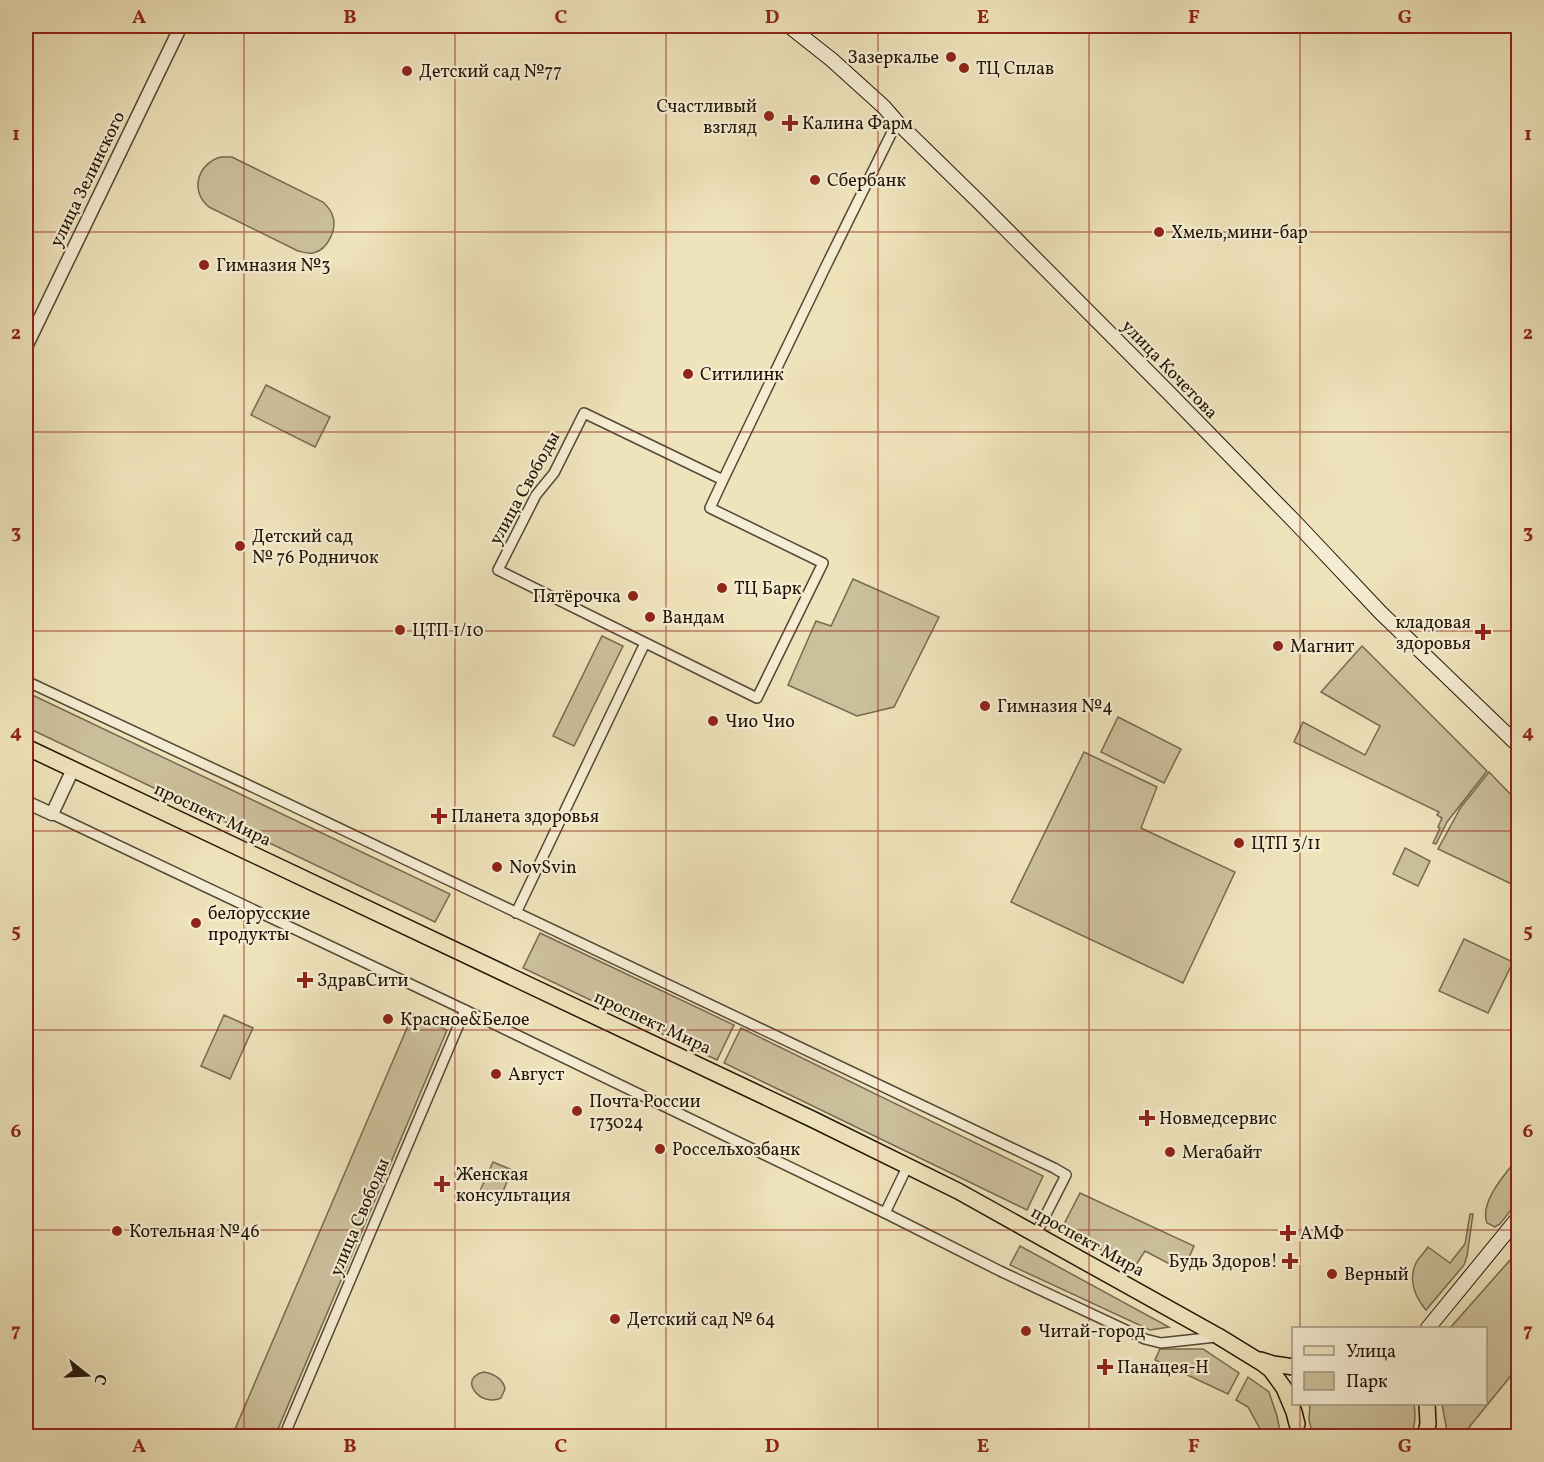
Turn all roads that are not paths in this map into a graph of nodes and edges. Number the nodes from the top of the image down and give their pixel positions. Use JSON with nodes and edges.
{"nodes":[{"id":1,"x":181,"y":26,"type":"edge"},
{"id":2,"x":789,"y":26,"type":"edge"},
{"id":3,"x":897,"y":123,"type":"junction"},
{"id":4,"x":26,"y":347,"type":"edge"},
{"id":5,"x":723,"y":480,"type":"junction"},
{"id":6,"x":645,"y":644,"type":"junction"},
{"id":7,"x":26,"y":681,"type":"edge"},
{"id":8,"x":1518,"y":745,"type":"edge"},
{"id":9,"x":26,"y":747,"type":"edge"},
{"id":10,"x":73,"y":769,"type":"junction"},
{"id":11,"x":26,"y":802,"type":"edge"},
{"id":12,"x":52,"y":814,"type":"junction"},
{"id":13,"x":516,"y":913,"type":"junction"},
{"id":14,"x":465,"y":1010,"type":"junction"},
{"id":15,"x":908,"y":1165,"type":"junction"},
{"id":16,"x":885,"y":1213,"type":"junction"},
{"id":17,"x":1518,"y":1218,"type":"edge"},
{"id":18,"x":1036,"y":1234,"type":"junction"},
{"id":19,"x":1430,"y":1327,"type":"edge"},
{"id":20,"x":1218,"y":1336,"type":"junction"},
{"id":21,"x":1251,"y":1355,"type":"junction"},
{"id":22,"x":1292,"y":1367,"type":"edge"},
{"id":23,"x":1298,"y":1405,"type":"edge"},
{"id":24,"x":1427,"y":1405,"type":"edge"},
{"id":25,"x":1299,"y":1432,"type":"edge"},
{"id":26,"x":1426,"y":1432,"type":"edge"},
{"id":27,"x":285,"y":1437,"type":"edge"}],
"edges":[{"from":1,"to":4,"type":"street","name":"улица Зелинского"},
{"from":2,"to":3,"type":"main road","name":"улица Кочетова"},
{"from":3,"to":5,"type":"street","name":"улица Свободы"},
{"from":3,"to":8,"type":"main road","name":"улица Кочетова"},
{"from":5,"to":6,"type":"street","name":"улица Свободы"},
{"from":5,"to":6,"type":"street","name":"улица Свободы"},
{"from":6,"to":13,"type":"street"},
{"from":7,"to":13,"type":"street"},
{"from":9,"to":10,"type":"main road","name":"проспект Мира"},
{"from":10,"to":12,"type":"street"},
{"from":10,"to":15,"type":"main road","name":"проспект Мира"},
{"from":11,"to":12,"type":"street"},
{"from":12,"to":14,"type":"street"},
{"from":13,"to":18,"type":"street"},
{"from":14,"to":16,"type":"street"},
{"from":14,"to":27,"type":"street","name":"улица Свободы"},
{"from":15,"to":16,"type":"street"},
{"from":15,"to":18,"type":"main road","name":"проспект Мира"},
{"from":16,"to":20,"type":"street"},
{"from":17,"to":19,"type":"main road"},
{"from":18,"to":20,"type":"main road","name":"проспект Мира"},
{"from":20,"to":21,"type":"main road","name":"проспект Мира"},
{"from":21,"to":22,"type":"main road","name":"проспект Мира"},
{"from":21,"to":25,"type":"main road","name":"проспект Мира"},
{"from":23,"to":25,"type":"main road"},
{"from":24,"to":26,"type":"main road"}]}
